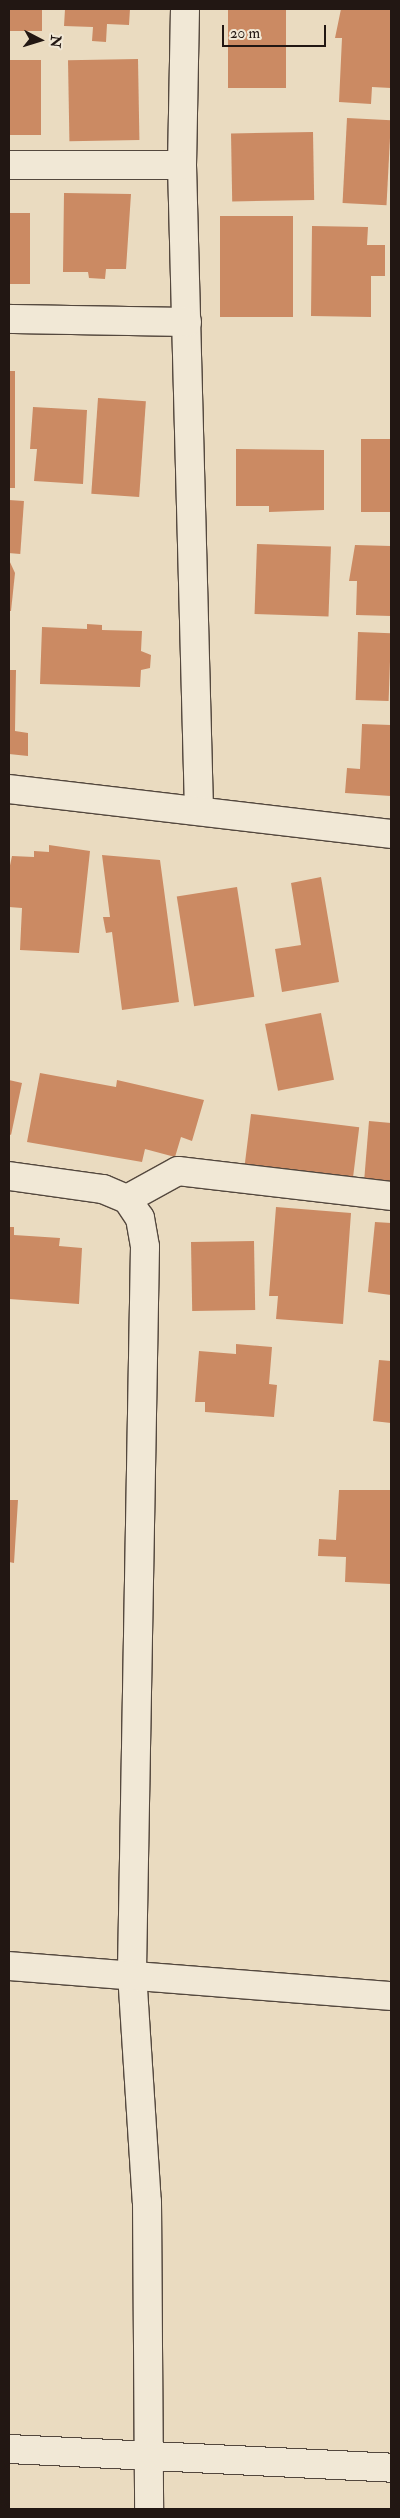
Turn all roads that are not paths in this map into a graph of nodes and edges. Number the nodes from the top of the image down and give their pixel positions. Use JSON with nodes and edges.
{"nodes":[{"id":1,"x":185,"y":9,"type":"edge"},
{"id":2,"x":182,"y":165,"type":"junction"},
{"id":3,"x":9,"y":166,"type":"edge"},
{"id":4,"x":9,"y":319,"type":"edge"},
{"id":5,"x":187,"y":322,"type":"junction"},
{"id":6,"x":9,"y":789,"type":"edge"},
{"id":7,"x":198,"y":809,"type":"junction"},
{"id":8,"x":391,"y":834,"type":"edge"},
{"id":9,"x":9,"y":1176,"type":"edge"},
{"id":10,"x":391,"y":1196,"type":"edge"},
{"id":11,"x":127,"y":1199,"type":"junction"},
{"id":12,"x":9,"y":1966,"type":"edge"},
{"id":13,"x":132,"y":1973,"type":"junction"},
{"id":14,"x":391,"y":1996,"type":"edge"},
{"id":15,"x":9,"y":2449,"type":"edge"},
{"id":16,"x":148,"y":2459,"type":"junction"},
{"id":17,"x":391,"y":2468,"type":"edge"},
{"id":18,"x":149,"y":2509,"type":"edge"}],
"edges":[{"from":1,"to":2,"type":"street"},
{"from":2,"to":3,"type":"street"},
{"from":2,"to":5,"type":"street"},
{"from":4,"to":5,"type":"street"},
{"from":5,"to":7,"type":"street"},
{"from":6,"to":7,"type":"street"},
{"from":7,"to":8,"type":"street"},
{"from":9,"to":11,"type":"street"},
{"from":10,"to":11,"type":"street"},
{"from":11,"to":13,"type":"street"},
{"from":12,"to":13,"type":"street"},
{"from":13,"to":14,"type":"street"},
{"from":13,"to":16,"type":"street"},
{"from":15,"to":16,"type":"street"},
{"from":16,"to":17,"type":"street"},
{"from":16,"to":18,"type":"street"}]}
